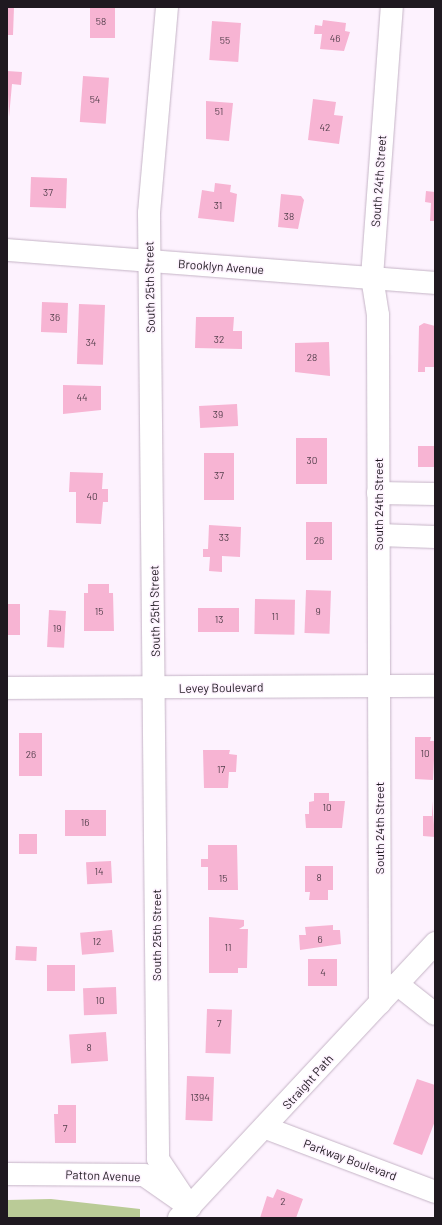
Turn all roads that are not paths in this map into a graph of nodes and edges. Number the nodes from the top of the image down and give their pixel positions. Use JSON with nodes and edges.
{"nodes":[{"id":1,"x":167,"y":7,"type":"edge"},
{"id":2,"x":392,"y":7,"type":"edge"},
{"id":3,"x":7,"y":250,"type":"edge"},
{"id":4,"x":150,"y":262,"type":"junction"},
{"id":5,"x":372,"y":276,"type":"junction"},
{"id":6,"x":435,"y":283,"type":"edge"},
{"id":7,"x":378,"y":493,"type":"junction"},
{"id":8,"x":435,"y":494,"type":"edge"},
{"id":9,"x":379,"y":535,"type":"junction"},
{"id":10,"x":435,"y":537,"type":"edge"},
{"id":11,"x":380,"y":686,"type":"junction"},
{"id":12,"x":435,"y":686,"type":"edge"},
{"id":13,"x":7,"y":688,"type":"edge"},
{"id":14,"x":156,"y":689,"type":"junction"},
{"id":15,"x":435,"y":943,"type":"edge"},
{"id":16,"x":397,"y":984,"type":"junction"},
{"id":17,"x":380,"y":1003,"type":"junction"},
{"id":18,"x":435,"y":1014,"type":"edge"},
{"id":19,"x":266,"y":1128,"type":"junction"},
{"id":20,"x":7,"y":1174,"type":"edge"},
{"id":21,"x":435,"y":1192,"type":"edge"},
{"id":22,"x":185,"y":1212,"type":"edge"}],
"edges":[{"from":1,"to":4,"type":"street","name":"South 25th Street"},
{"from":2,"to":5,"type":"street","name":"South 24th Street"},
{"from":3,"to":4,"type":"street","name":"Brooklyn Avenue"},
{"from":4,"to":5,"type":"street","name":"Brooklyn Avenue"},
{"from":4,"to":14,"type":"street","name":"South 25th Street"},
{"from":5,"to":6,"type":"street","name":"Brooklyn Avenue"},
{"from":5,"to":7,"type":"street","name":"South 24th Street"},
{"from":7,"to":8,"type":"street"},
{"from":7,"to":9,"type":"street","name":"South 24th Street"},
{"from":9,"to":10,"type":"street"},
{"from":9,"to":11,"type":"street","name":"South 24th Street"},
{"from":11,"to":12,"type":"street","name":"Levey Boulevard"},
{"from":11,"to":14,"type":"street","name":"Levey Boulevard"},
{"from":11,"to":17,"type":"street","name":"South 24th Street"},
{"from":13,"to":14,"type":"street","name":"Levey Boulevard"},
{"from":14,"to":22,"type":"street","name":"South 25th Street"},
{"from":15,"to":16,"type":"street","name":"Straight Path"},
{"from":16,"to":17,"type":"street","name":"Straight Path"},
{"from":16,"to":18,"type":"street"},
{"from":17,"to":19,"type":"street","name":"Straight Path"},
{"from":19,"to":21,"type":"street","name":"Parkway Boulevard"},
{"from":19,"to":22,"type":"street","name":"Straight Path"},
{"from":20,"to":22,"type":"street","name":"Patton Avenue"}]}
